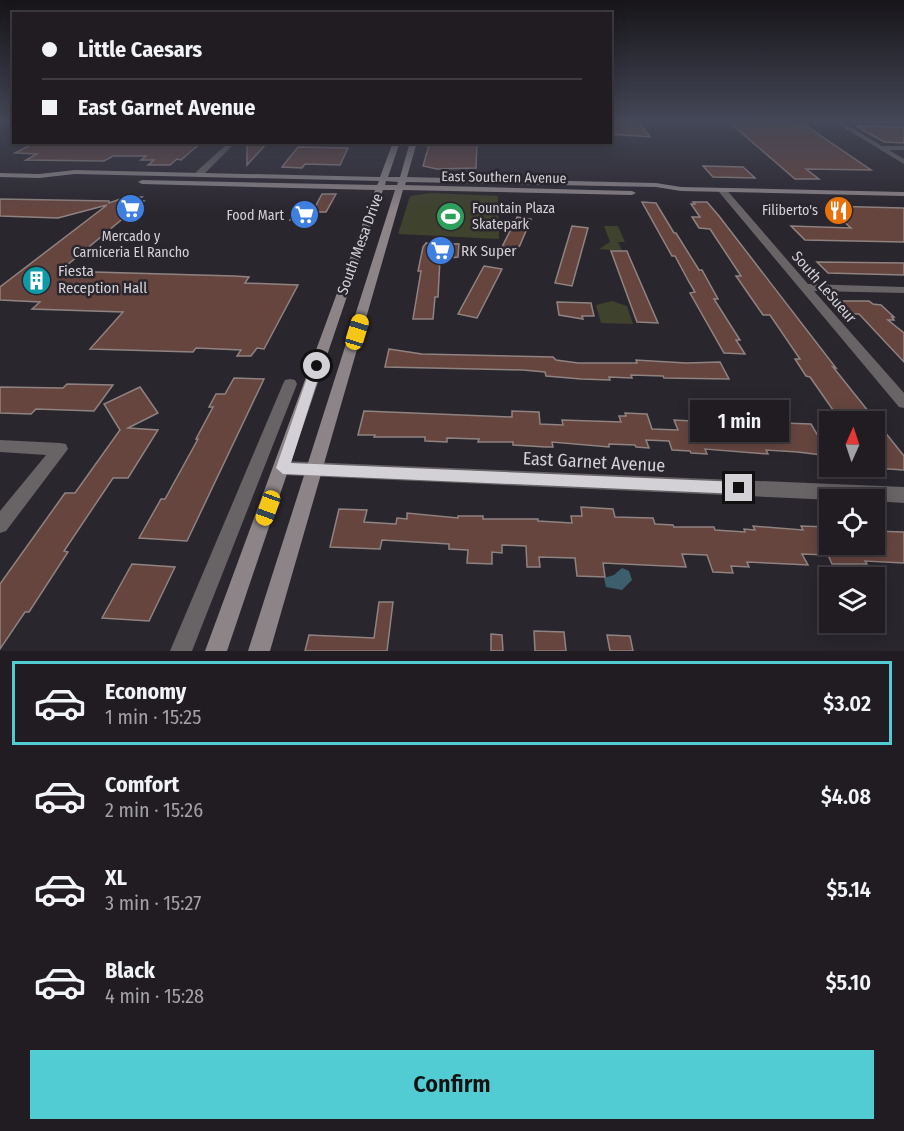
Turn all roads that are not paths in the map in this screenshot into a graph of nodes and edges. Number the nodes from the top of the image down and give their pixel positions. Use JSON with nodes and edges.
{"nodes":[{"id":1,"x":223,"y":151,"type":"edge"},
{"id":2,"x":394,"y":151,"type":"edge"},
{"id":3,"x":411,"y":151,"type":"edge"},
{"id":4,"x":887,"y":151,"type":"edge"},
{"id":5,"x":904,"y":162,"type":"edge"},
{"id":6,"x":199,"y":174,"type":"junction"},
{"id":7,"x":0,"y":175,"type":"edge"},
{"id":8,"x":39,"y":176,"type":"junction"},
{"id":9,"x":404,"y":178,"type":"junction"},
{"id":10,"x":108,"y":181,"type":"junction"},
{"id":11,"x":382,"y":183,"type":"junction"},
{"id":12,"x":623,"y":184,"type":"junction"},
{"id":13,"x":401,"y":188,"type":"junction"},
{"id":14,"x":681,"y":189,"type":"junction"},
{"id":15,"x":722,"y":190,"type":"junction"},
{"id":16,"x":532,"y":191,"type":"junction"},
{"id":17,"x":904,"y":194,"type":"edge"},
{"id":18,"x":805,"y":287,"type":"junction"},
{"id":19,"x":904,"y":290,"type":"edge"},
{"id":20,"x":290,"y":384,"type":"dead end"},
{"id":21,"x":904,"y":403,"type":"edge"},
{"id":22,"x":0,"y":446,"type":"edge"},
{"id":23,"x":283,"y":468,"type":"junction"},
{"id":24,"x":315,"y":469,"type":"junction"},
{"id":25,"x":904,"y":495,"type":"edge"},
{"id":26,"x":0,"y":525,"type":"edge"},
{"id":27,"x":181,"y":651,"type":"edge"},
{"id":28,"x":216,"y":651,"type":"edge"},
{"id":29,"x":259,"y":651,"type":"edge"}],
"edges":[{"from":1,"to":6,"type":"street"},
{"from":2,"to":11,"type":"main road","name":"South Mesa Drive"},
{"from":3,"to":9,"type":"main road","name":"South Mesa Drive"},
{"from":4,"to":5,"type":"street"},
{"from":6,"to":8,"type":"main road","name":"East Southern Avenue"},
{"from":6,"to":10,"type":"main road"},
{"from":6,"to":11,"type":"main road","name":"East Southern Avenue"},
{"from":7,"to":8,"type":"main road","name":"East Southern Avenue"},
{"from":8,"to":10,"type":"main road","name":"East Southern Avenue"},
{"from":9,"to":11,"type":"main road","name":"East Southern Avenue"},
{"from":9,"to":12,"type":"main road","name":"East Southern Avenue"},
{"from":9,"to":13,"type":"main road","name":"South Mesa Drive"},
{"from":10,"to":11,"type":"main road","name":"East Southern Avenue"},
{"from":11,"to":13,"type":"main road","name":"East Southern Avenue"},
{"from":11,"to":23,"type":"main road","name":"South Mesa Drive"},
{"from":12,"to":14,"type":"main road","name":"East Southern Avenue"},
{"from":12,"to":16,"type":"main road"},
{"from":13,"to":16,"type":"main road","name":"East Southern Avenue"},
{"from":13,"to":24,"type":"main road","name":"South Mesa Drive"},
{"from":14,"to":15,"type":"main road","name":"East Southern Avenue"},
{"from":14,"to":16,"type":"main road","name":"East Southern Avenue"},
{"from":15,"to":17,"type":"main road","name":"East Southern Avenue"},
{"from":15,"to":18,"type":"street","name":"South LeSueur"},
{"from":18,"to":19,"type":"street"},
{"from":18,"to":21,"type":"street","name":"South LeSueur"},
{"from":20,"to":27,"type":"street"},
{"from":22,"to":26,"type":"street"},
{"from":23,"to":24,"type":"street","name":"East Garnet Avenue"},
{"from":23,"to":28,"type":"main road","name":"South Mesa Drive"},
{"from":24,"to":25,"type":"street","name":"East Garnet Avenue"},
{"from":24,"to":29,"type":"main road","name":"South Mesa Drive"}]}
